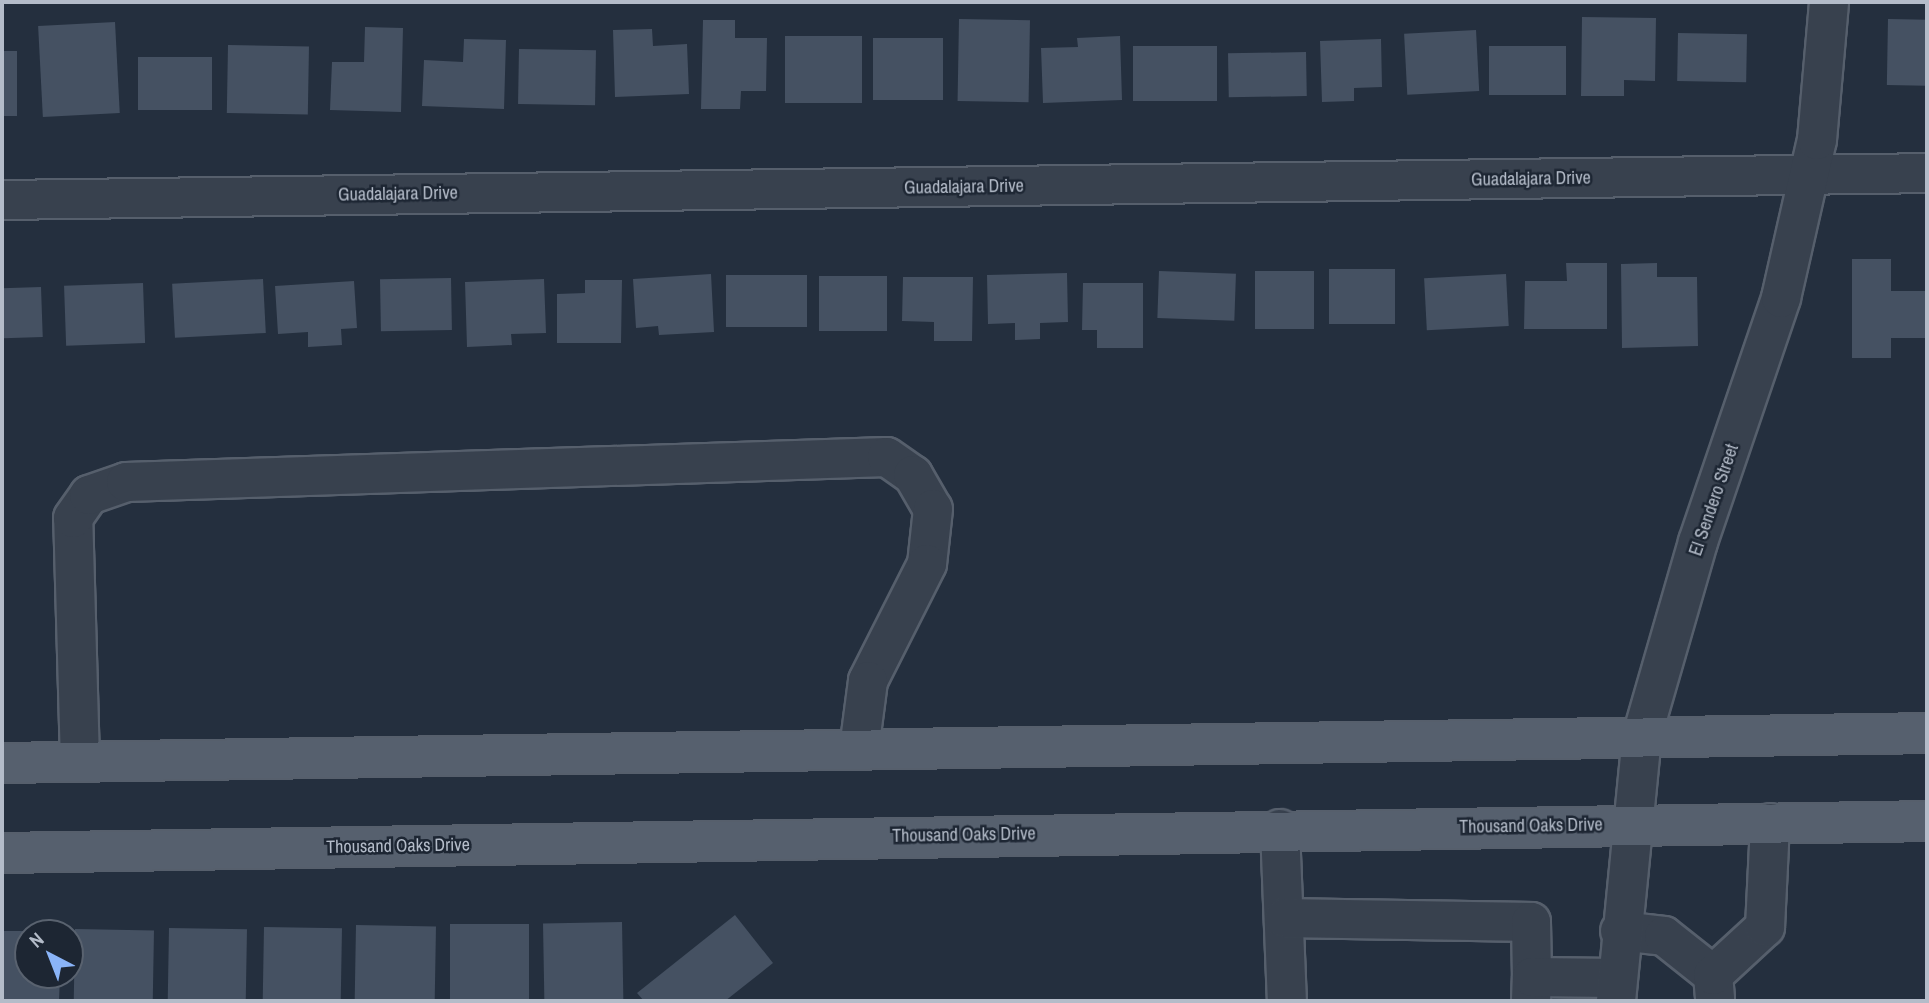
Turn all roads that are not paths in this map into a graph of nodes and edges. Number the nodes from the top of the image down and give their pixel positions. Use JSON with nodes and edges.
{"nodes":[{"id":1,"x":1829,"y":2,"type":"edge"},
{"id":2,"x":1927,"y":173,"type":"edge"},
{"id":3,"x":1809,"y":175,"type":"junction"},
{"id":4,"x":2,"y":200,"type":"edge"},
{"id":5,"x":1927,"y":733,"type":"edge"},
{"id":6,"x":1642,"y":736,"type":"junction"},
{"id":7,"x":859,"y":749,"type":"junction"},
{"id":8,"x":80,"y":761,"type":"junction"},
{"id":9,"x":2,"y":763,"type":"edge"},
{"id":10,"x":1927,"y":821,"type":"edge"},
{"id":11,"x":1770,"y":822,"type":"junction"},
{"id":12,"x":1631,"y":824,"type":"junction"},
{"id":13,"x":1280,"y":829,"type":"junction"},
{"id":14,"x":2,"y":853,"type":"edge"},
{"id":15,"x":1284,"y":918,"type":"junction"},
{"id":16,"x":1620,"y":932,"type":"junction"},
{"id":17,"x":1714,"y":988,"type":"edge"},
{"id":18,"x":1532,"y":989,"type":"edge"},
{"id":19,"x":1616,"y":990,"type":"edge"},
{"id":20,"x":1287,"y":1001,"type":"edge"}],
"edges":[{"from":1,"to":3,"type":"street","name":"El Sendero Street"},
{"from":2,"to":3,"type":"street","name":"Guadalajara Drive"},
{"from":3,"to":4,"type":"street","name":"Guadalajara Drive"},
{"from":3,"to":6,"type":"street","name":"El Sendero Street"},
{"from":5,"to":6,"type":"main road"},
{"from":6,"to":7,"type":"main road"},
{"from":6,"to":12,"type":"street","name":"El Sendero Street"},
{"from":7,"to":8,"type":"main road"},
{"from":7,"to":8,"type":"street"},
{"from":8,"to":9,"type":"main road"},
{"from":10,"to":11,"type":"main road","name":"Thousand Oaks Drive"},
{"from":11,"to":12,"type":"main road","name":"Thousand Oaks Drive"},
{"from":11,"to":17,"type":"street"},
{"from":12,"to":13,"type":"main road","name":"Thousand Oaks Drive"},
{"from":12,"to":16,"type":"street","name":"El Sendero Street"},
{"from":13,"to":14,"type":"main road","name":"Thousand Oaks Drive"},
{"from":13,"to":15,"type":"street"},
{"from":15,"to":18,"type":"street"},
{"from":15,"to":20,"type":"street"},
{"from":16,"to":17,"type":"street"},
{"from":16,"to":19,"type":"street","name":"El Sendero Street"},
{"from":18,"to":19,"type":"street"}]}
